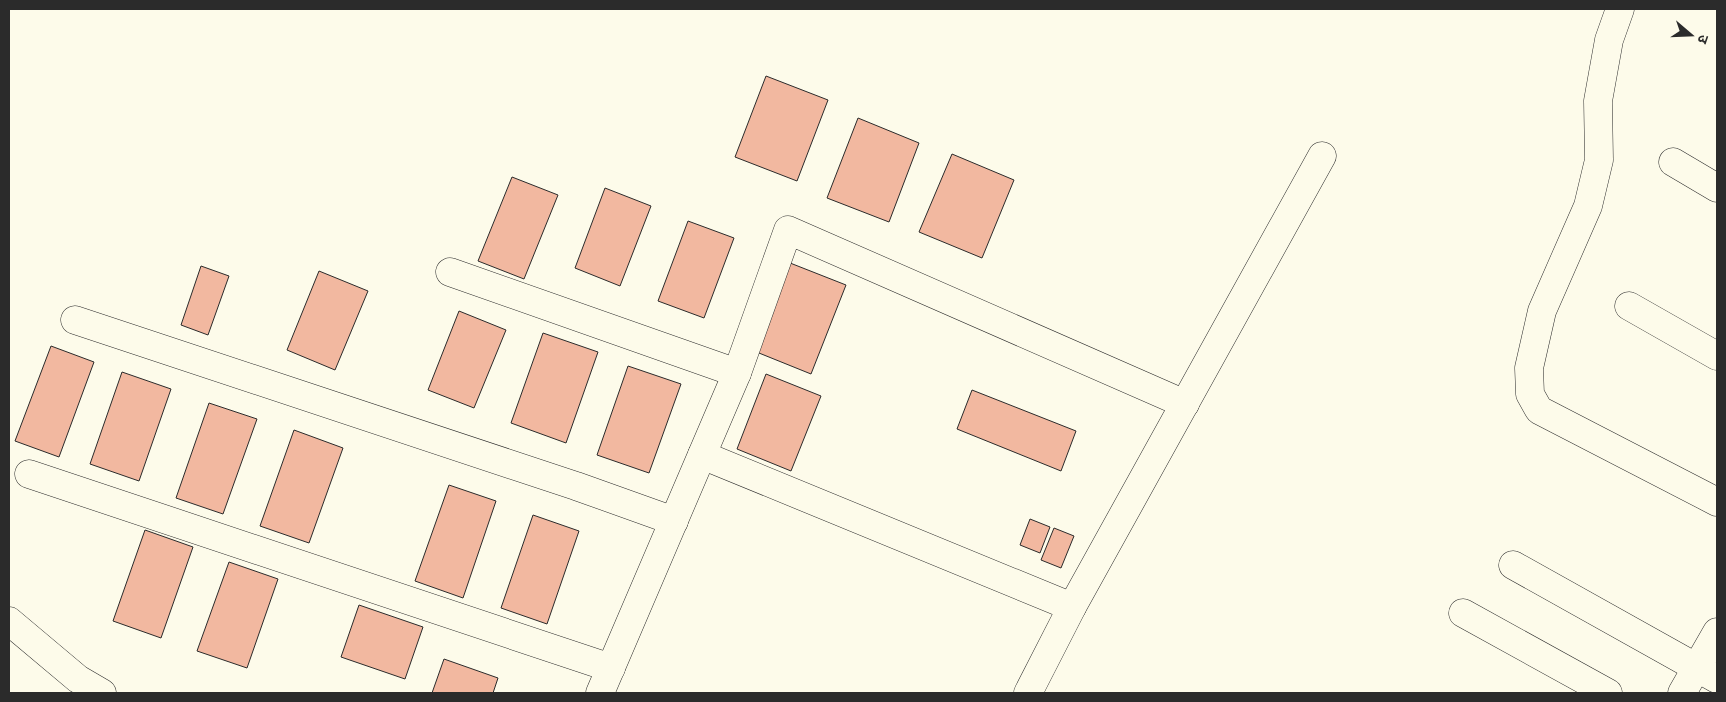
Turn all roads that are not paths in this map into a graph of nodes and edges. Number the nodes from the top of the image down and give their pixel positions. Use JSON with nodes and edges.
{"nodes":[{"id":1,"x":1620,"y":9,"type":"edge"},
{"id":2,"x":1322,"y":156,"type":"dead end"},
{"id":3,"x":1673,"y":162,"type":"dead end"},
{"id":4,"x":1717,"y":188,"type":"edge"},
{"id":5,"x":450,"y":272,"type":"dead end"},
{"id":6,"x":1629,"y":306,"type":"dead end"},
{"id":7,"x":75,"y":320,"type":"dead end"},
{"id":8,"x":1717,"y":356,"type":"edge"},
{"id":9,"x":736,"y":373,"type":"junction"},
{"id":10,"x":1185,"y":404,"type":"junction"},
{"id":11,"x":702,"y":455,"type":"junction"},
{"id":12,"x":29,"y":474,"type":"dead end"},
{"id":13,"x":1717,"y":502,"type":"edge"},
{"id":14,"x":674,"y":521,"type":"junction"},
{"id":15,"x":1513,"y":565,"type":"dead end"},
{"id":16,"x":1072,"y":607,"type":"junction"},
{"id":17,"x":1463,"y":613,"type":"dead end"},
{"id":18,"x":9,"y":621,"type":"edge"},
{"id":19,"x":1717,"y":632,"type":"edge"},
{"id":20,"x":611,"y":668,"type":"junction"},
{"id":21,"x":1707,"y":673,"type":"edge"},
{"id":22,"x":102,"y":693,"type":"edge"},
{"id":23,"x":600,"y":693,"type":"edge"},
{"id":24,"x":1028,"y":693,"type":"edge"},
{"id":25,"x":1608,"y":693,"type":"edge"},
{"id":26,"x":1682,"y":693,"type":"edge"}],
"edges":[{"from":1,"to":13,"type":"street"},
{"from":2,"to":10,"type":"street"},
{"from":3,"to":4,"type":"street"},
{"from":5,"to":9,"type":"street"},
{"from":6,"to":8,"type":"street"},
{"from":7,"to":14,"type":"street"},
{"from":9,"to":10,"type":"street"},
{"from":9,"to":11,"type":"street"},
{"from":10,"to":16,"type":"street"},
{"from":11,"to":14,"type":"street"},
{"from":11,"to":16,"type":"street"},
{"from":12,"to":20,"type":"street"},
{"from":14,"to":20,"type":"street"},
{"from":15,"to":21,"type":"street"},
{"from":16,"to":24,"type":"street"},
{"from":17,"to":25,"type":"street"},
{"from":18,"to":22,"type":"street"},
{"from":19,"to":21,"type":"street"},
{"from":20,"to":23,"type":"street"},
{"from":21,"to":26,"type":"street"}]}
